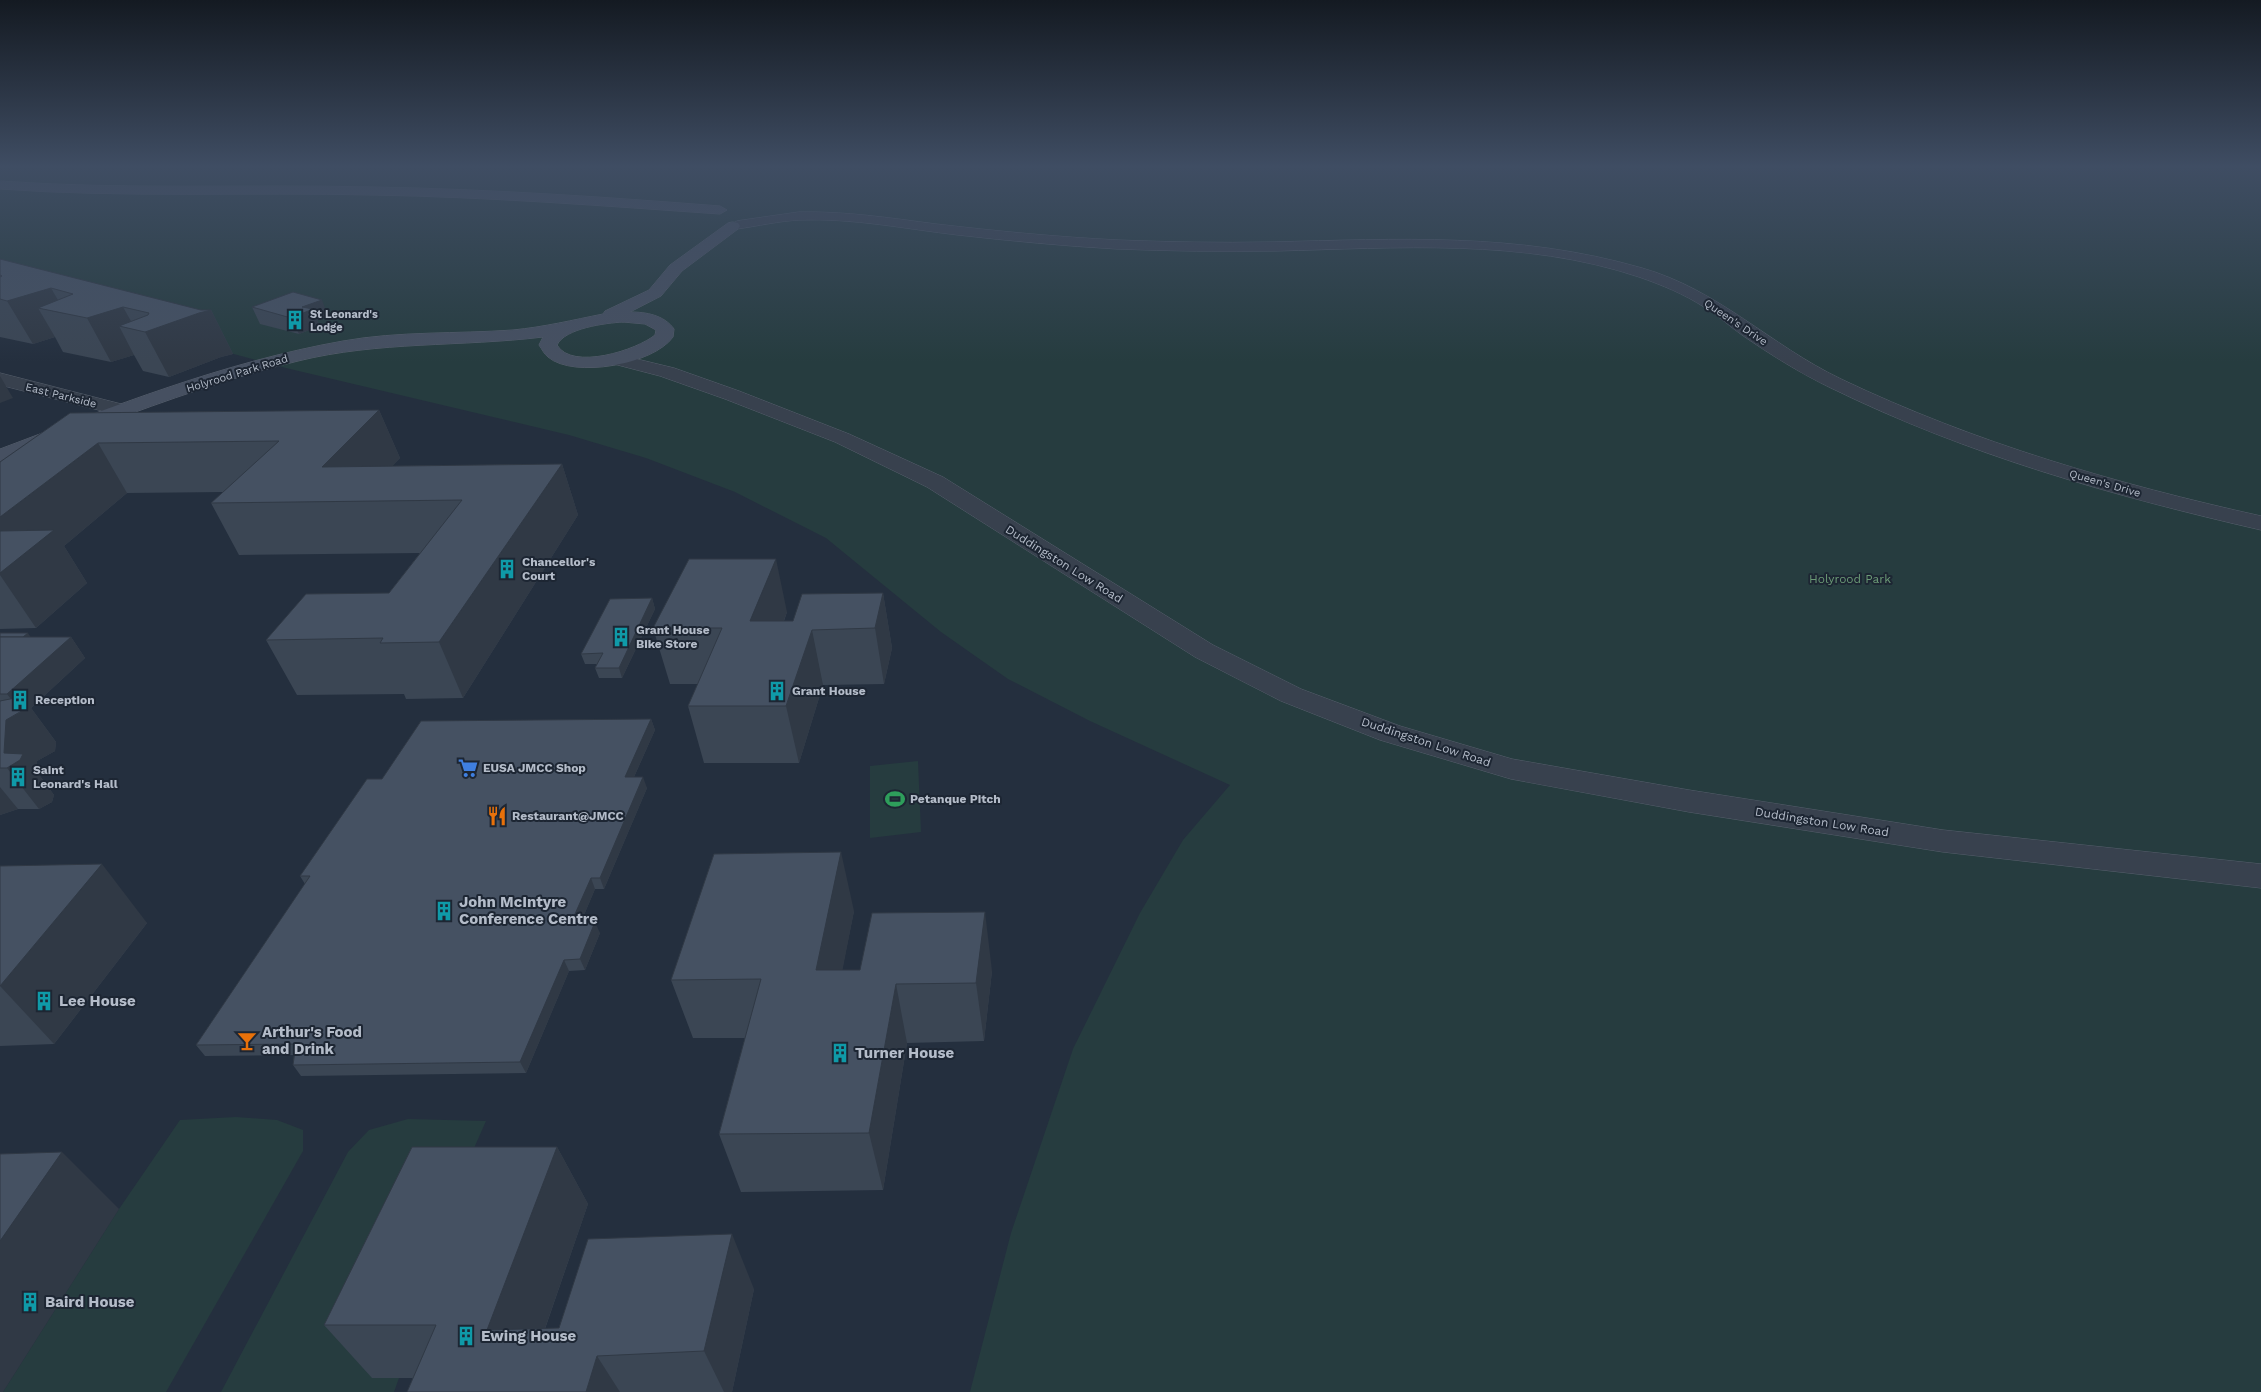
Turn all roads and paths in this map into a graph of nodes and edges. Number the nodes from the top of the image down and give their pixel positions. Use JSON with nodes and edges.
{"nodes":[{"id":1,"x":716,"y":232,"type":"edge"},
{"id":2,"x":970,"y":232,"type":"edge"},
{"id":3,"x":655,"y":293,"type":"junction"},
{"id":4,"x":601,"y":319,"type":"junction"},
{"id":5,"x":651,"y":320,"type":"junction"},
{"id":6,"x":570,"y":327,"type":"junction"},
{"id":7,"x":485,"y":337,"type":"junction"},
{"id":8,"x":647,"y":350,"type":"junction"},
{"id":9,"x":551,"y":352,"type":"junction"},
{"id":10,"x":616,"y":359,"type":"junction"},
{"id":11,"x":668,"y":372,"type":"junction"},
{"id":12,"x":0,"y":379,"type":"edge"},
{"id":13,"x":122,"y":410,"type":"junction"},
{"id":14,"x":0,"y":456,"type":"edge"},
{"id":15,"x":2261,"y":523,"type":"edge"},
{"id":16,"x":2261,"y":876,"type":"edge"}],
"edges":[{"from":1,"to":3,"type":"street","name":"Queen's Drive"},
{"from":2,"to":15,"type":"street","name":"Queen's Drive"},
{"from":3,"to":4,"type":"street","name":"Queen's Drive"},
{"from":3,"to":5,"type":"street"},
{"from":4,"to":5,"type":"street","name":"Queen's Drive"},
{"from":4,"to":6,"type":"street","name":"Queen's Drive"},
{"from":5,"to":8,"type":"street"},
{"from":6,"to":7,"type":"street","name":"Queen's Drive"},
{"from":6,"to":9,"type":"street","name":"Queen's Drive"},
{"from":7,"to":9,"type":"street"},
{"from":7,"to":13,"type":"street","name":"Holyrood Park Road"},
{"from":8,"to":10,"type":"street"},
{"from":8,"to":11,"type":"street"},
{"from":9,"to":10,"type":"street"},
{"from":10,"to":11,"type":"street"},
{"from":11,"to":16,"type":"street","name":"Duddingston Low Road"},
{"from":12,"to":13,"type":"street","name":"East Parkside"},
{"from":13,"to":14,"type":"street","name":"Holyrood Park Road"}]}
